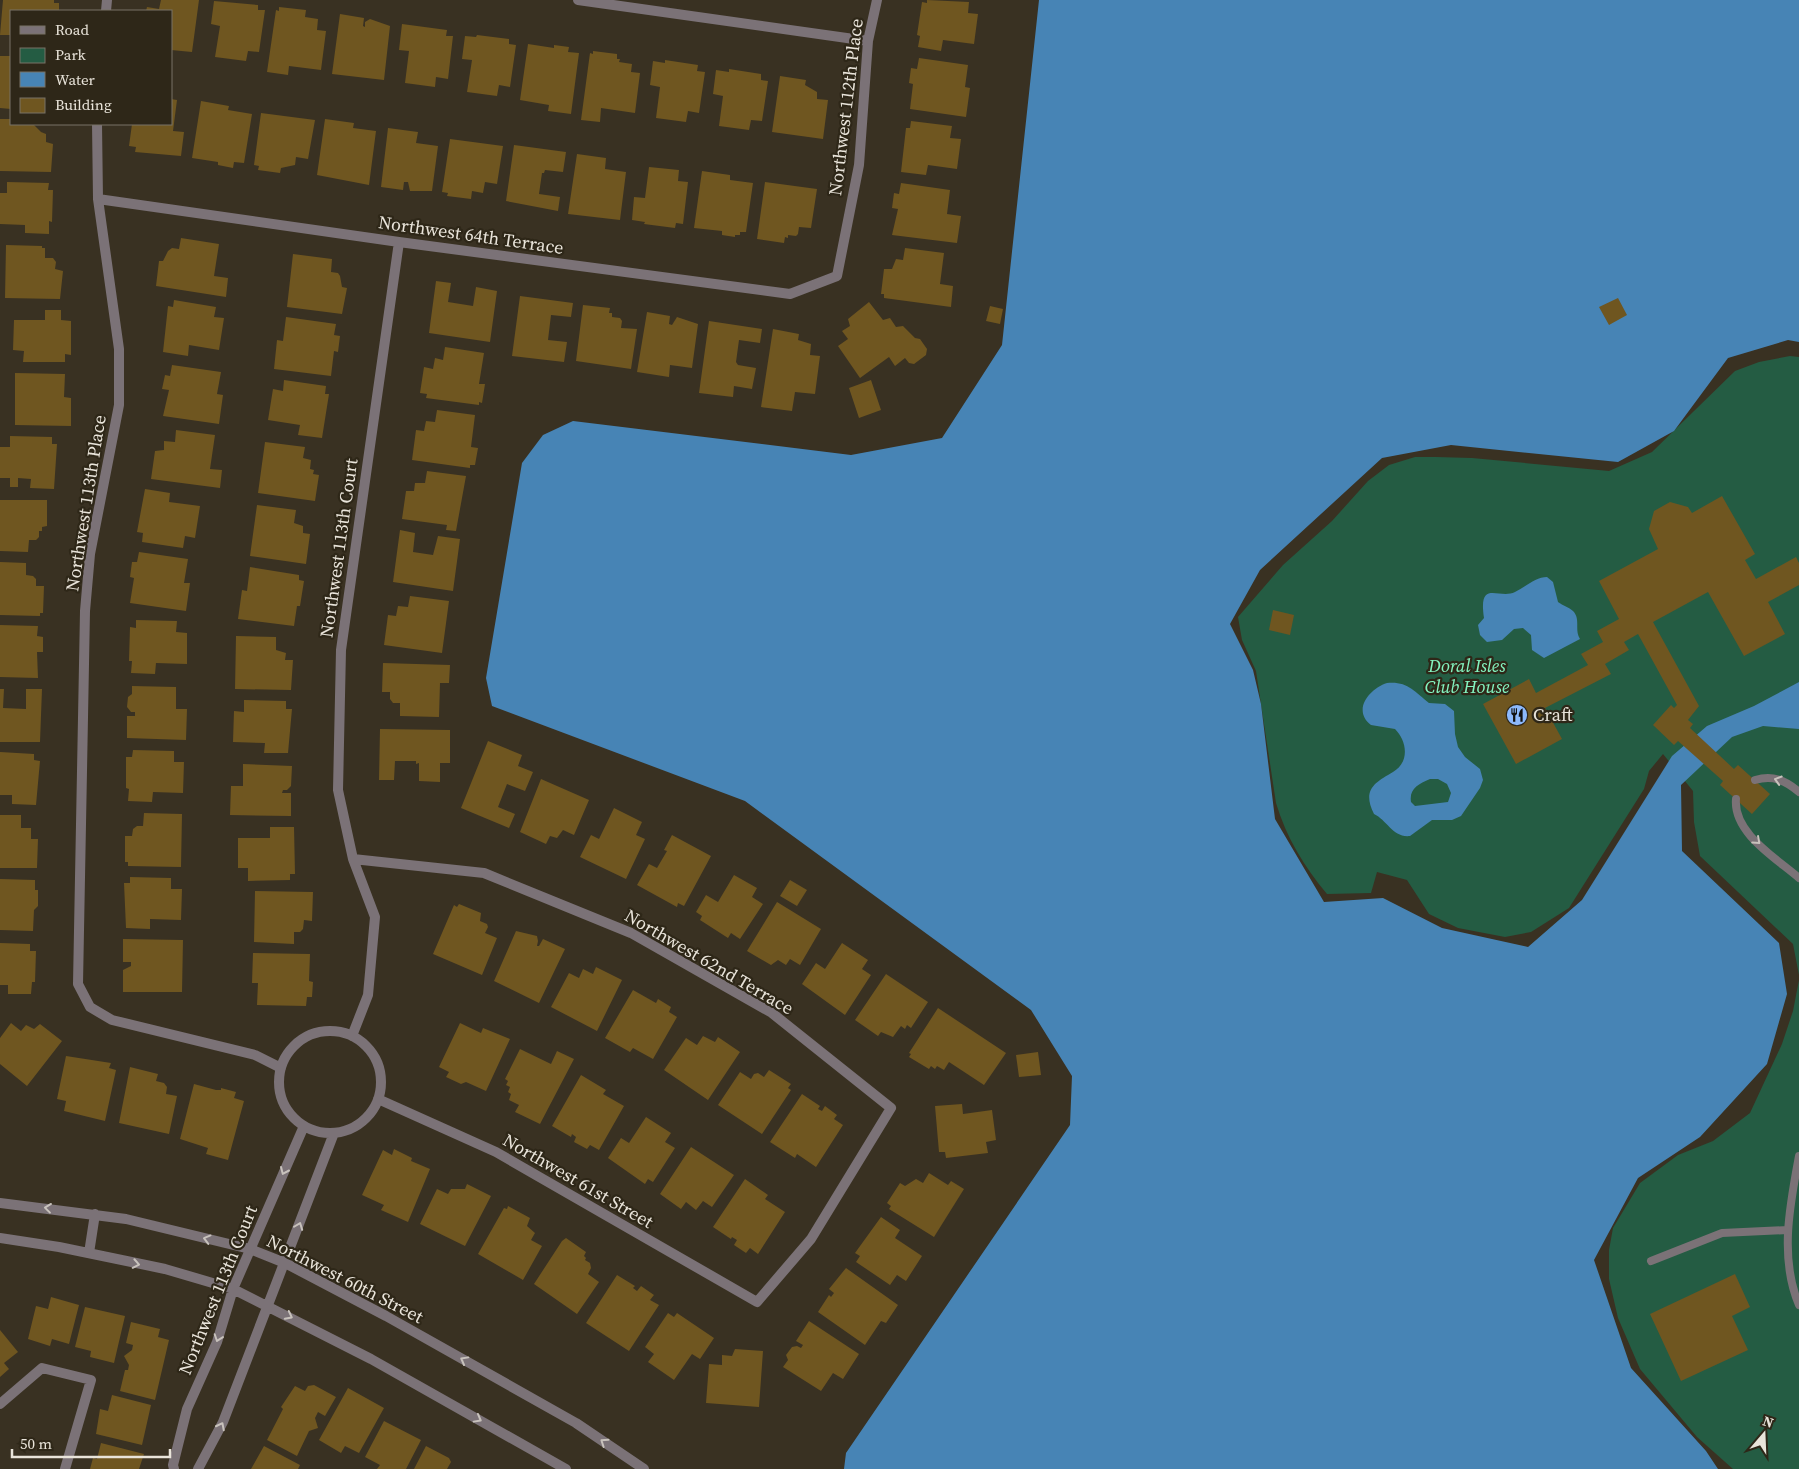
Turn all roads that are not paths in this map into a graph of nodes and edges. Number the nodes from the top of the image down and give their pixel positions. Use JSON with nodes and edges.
{"nodes":[{"id":1,"x":578,"y":0,"type":"edge"},
{"id":2,"x":877,"y":0,"type":"edge"},
{"id":3,"x":868,"y":41,"type":"junction"},
{"id":4,"x":97,"y":125,"type":"edge"},
{"id":5,"x":98,"y":198,"type":"junction"},
{"id":6,"x":399,"y":242,"type":"junction"},
{"id":7,"x":837,"y":276,"type":"joint"},
{"id":8,"x":1755,"y":780,"type":"dead end"},
{"id":9,"x":1799,"y":792,"type":"edge"},
{"id":10,"x":1736,"y":799,"type":"dead end"},
{"id":11,"x":353,"y":859,"type":"junction"},
{"id":12,"x":1799,"y":878,"type":"edge"},
{"id":13,"x":352,"y":1036,"type":"junction"},
{"id":14,"x":281,"y":1068,"type":"junction"},
{"id":15,"x":378,"y":1099,"type":"junction"},
{"id":16,"x":304,"y":1126,"type":"junction"},
{"id":17,"x":334,"y":1133,"type":"junction"},
{"id":18,"x":1799,"y":1156,"type":"edge"},
{"id":19,"x":0,"y":1203,"type":"edge"},
{"id":20,"x":96,"y":1214,"type":"junction"},
{"id":21,"x":1788,"y":1230,"type":"junction"},
{"id":22,"x":0,"y":1238,"type":"edge"},
{"id":23,"x":250,"y":1249,"type":"junction"},
{"id":24,"x":89,"y":1253,"type":"junction"},
{"id":25,"x":1651,"y":1261,"type":"dead end"},
{"id":26,"x":284,"y":1263,"type":"junction"},
{"id":27,"x":233,"y":1289,"type":"junction"},
{"id":28,"x":757,"y":1302,"type":"joint"},
{"id":29,"x":267,"y":1305,"type":"junction"},
{"id":30,"x":1799,"y":1305,"type":"edge"},
{"id":31,"x":0,"y":1404,"type":"edge"},
{"id":32,"x":65,"y":1469,"type":"edge"},
{"id":33,"x":174,"y":1469,"type":"edge"},
{"id":34,"x":198,"y":1469,"type":"edge"},
{"id":35,"x":566,"y":1469,"type":"edge"},
{"id":36,"x":644,"y":1469,"type":"edge"}],
"edges":[{"from":1,"to":3,"type":"street"},
{"from":2,"to":3,"type":"street","name":"Northwest 112th Place"},
{"from":3,"to":7,"type":"street","name":"Northwest 112th Place"},
{"from":4,"to":5,"type":"street","name":"Northwest 113th Place"},
{"from":5,"to":6,"type":"street","name":"Northwest 64th Terrace"},
{"from":5,"to":14,"type":"street","name":"Northwest 113th Place"},
{"from":6,"to":7,"type":"street","name":"Northwest 64th Terrace"},
{"from":6,"to":11,"type":"street","name":"Northwest 113th Court"},
{"from":9,"to":8,"type":"lane","one_way":true},
{"from":10,"to":12,"type":"lane","one_way":true},
{"from":11,"to":13,"type":"street","name":"Northwest 113th Court"},
{"from":11,"to":28,"type":"street","name":"Northwest 62nd Terrace"},
{"from":13,"to":14,"type":"street"},
{"from":13,"to":15,"type":"street"},
{"from":14,"to":16,"type":"street"},
{"from":15,"to":17,"type":"street"},
{"from":15,"to":28,"type":"street","name":"Northwest 61st Street"},
{"from":16,"to":17,"type":"street"},
{"from":16,"to":23,"type":"street","name":"Northwest 113th Court","one_way":true},
{"from":26,"to":17,"type":"street","one_way":true},
{"from":18,"to":21,"type":"lane"},
{"from":20,"to":19,"type":"street","name":"Northwest 60th Street","one_way":true},
{"from":23,"to":20,"type":"street","name":"Northwest 60th Street","one_way":true},
{"from":20,"to":24,"type":"street"},
{"from":21,"to":25,"type":"lane"},
{"from":21,"to":30,"type":"lane"},
{"from":22,"to":24,"type":"street"},
{"from":23,"to":26,"type":"street","name":"Northwest 60th Street"},
{"from":23,"to":27,"type":"street","name":"Northwest 113th Court"},
{"from":24,"to":27,"type":"street","one_way":true},
{"from":26,"to":29,"type":"street"},
{"from":36,"to":26,"type":"street","name":"Northwest 60th Street","one_way":true},
{"from":27,"to":29,"type":"street"},
{"from":27,"to":33,"type":"street","name":"Northwest 113th Court","one_way":true},
{"from":34,"to":29,"type":"street","one_way":true},
{"from":29,"to":35,"type":"street","one_way":true},
{"from":31,"to":32,"type":"street"}]}
